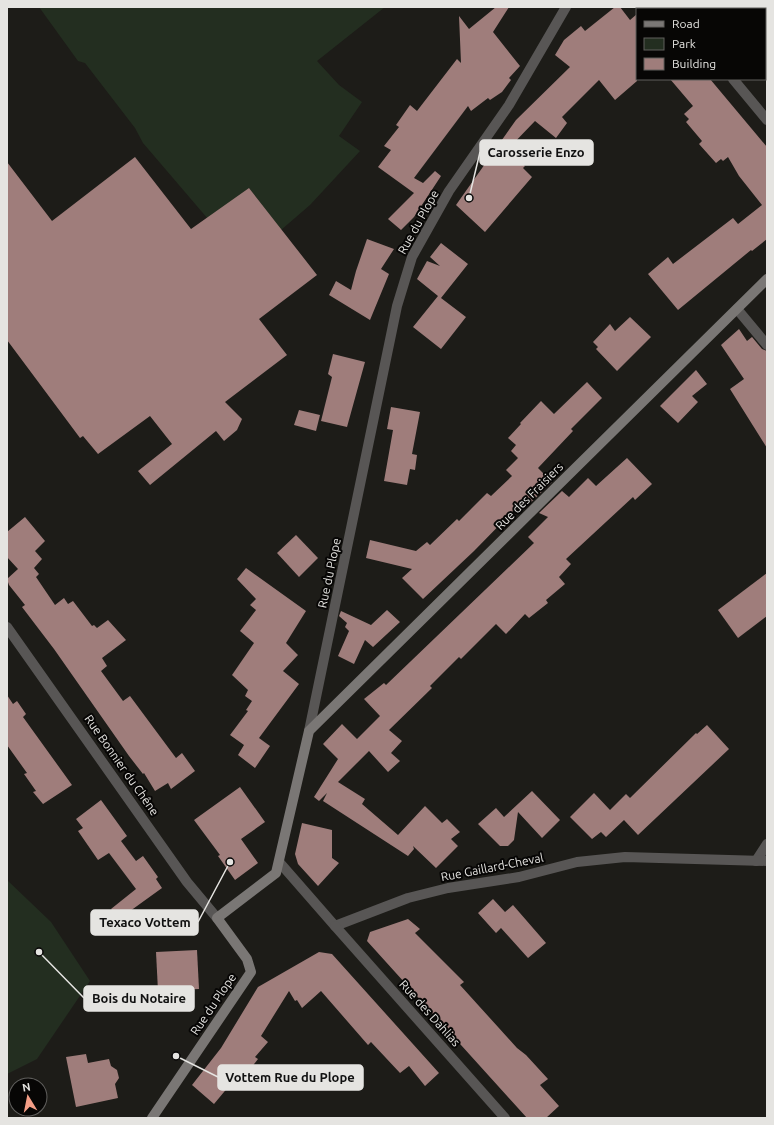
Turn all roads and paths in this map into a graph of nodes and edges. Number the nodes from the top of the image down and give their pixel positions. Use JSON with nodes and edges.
{"nodes":[{"id":1,"x":566,"y":7,"type":"edge"},
{"id":2,"x":733,"y":80,"type":"edge"},
{"id":3,"x":767,"y":120,"type":"edge"},
{"id":4,"x":767,"y":279,"type":"edge"},
{"id":5,"x":737,"y":309,"type":"junction"},
{"id":6,"x":767,"y":345,"type":"edge"},
{"id":7,"x":7,"y":627,"type":"edge"},
{"id":8,"x":309,"y":731,"type":"junction"},
{"id":9,"x":767,"y":844,"type":"edge"},
{"id":10,"x":756,"y":861,"type":"junction"},
{"id":11,"x":767,"y":861,"type":"edge"},
{"id":12,"x":280,"y":863,"type":"junction"},
{"id":13,"x":216,"y":918,"type":"junction"},
{"id":14,"x":335,"y":926,"type":"junction"},
{"id":15,"x":152,"y":1118,"type":"edge"},
{"id":16,"x":505,"y":1118,"type":"edge"}],
"edges":[{"from":1,"to":8,"type":"street","name":"Rue du Plope"},
{"from":2,"to":3,"type":"street"},
{"from":4,"to":5,"type":"street","name":"Rue des Fraisiers"},
{"from":5,"to":6,"type":"street"},
{"from":5,"to":8,"type":"street","name":"Rue des Fraisiers"},
{"from":7,"to":13,"type":"street","name":"Rue Bonnier du Chêne"},
{"from":8,"to":12,"type":"street","name":"Rue du Plope"},
{"from":9,"to":10,"type":"street"},
{"from":10,"to":11,"type":"street","name":"Rue Gaillard-Cheval"},
{"from":10,"to":14,"type":"street","name":"Rue Gaillard-Cheval"},
{"from":12,"to":13,"type":"street","name":"Rue du Plope"},
{"from":12,"to":14,"type":"street"},
{"from":13,"to":15,"type":"street","name":"Rue du Plope"},
{"from":14,"to":16,"type":"street","name":"Rue des Dahlias"}]}
